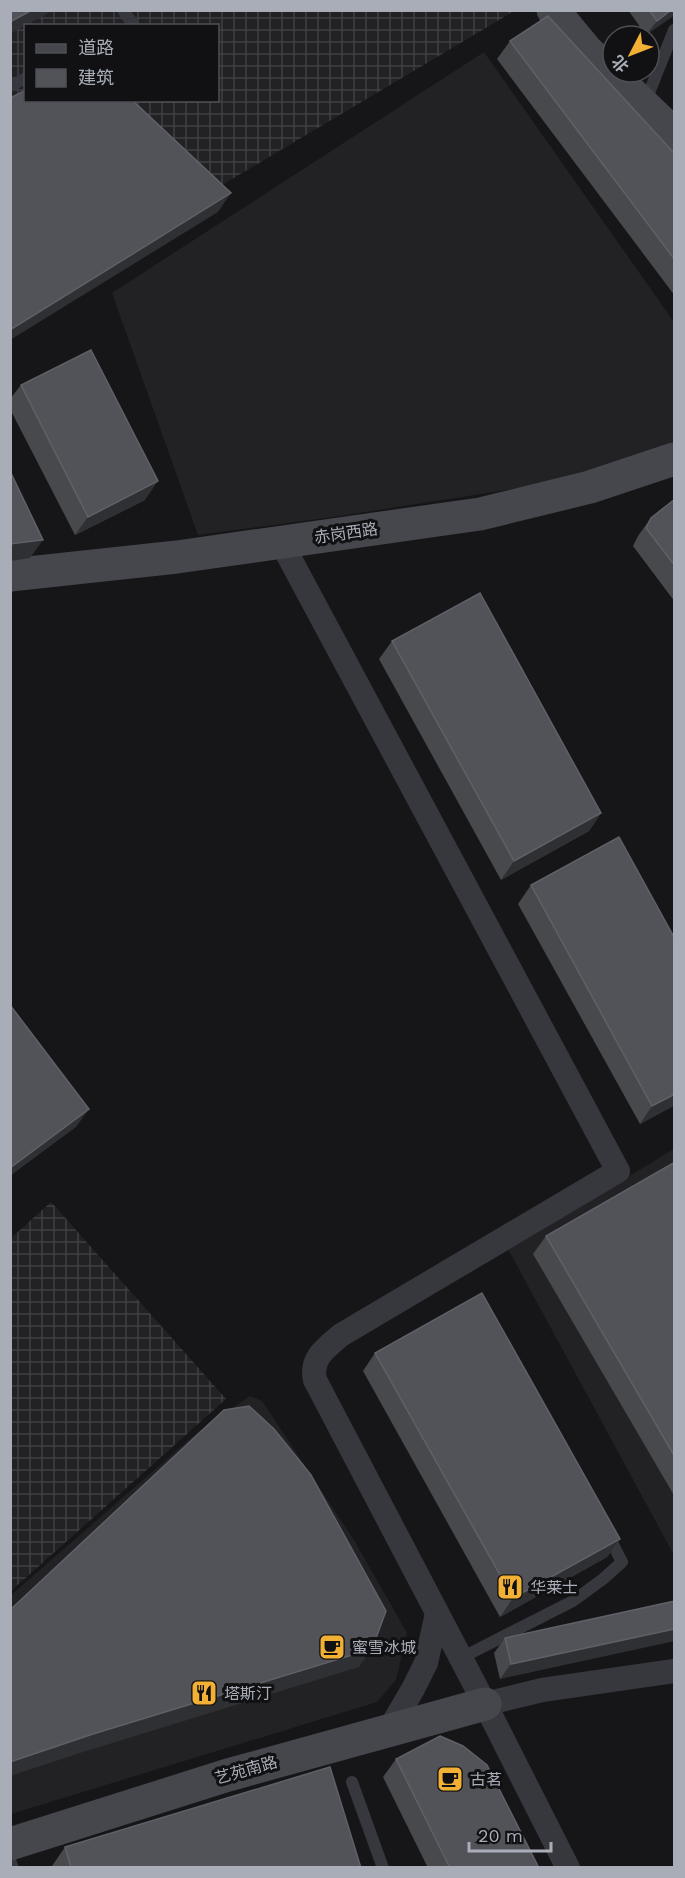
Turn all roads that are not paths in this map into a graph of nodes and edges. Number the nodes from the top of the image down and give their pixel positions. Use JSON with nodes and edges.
{"nodes":[{"id":1,"x":123,"y":10,"type":"edge"},
{"id":2,"x":553,"y":10,"type":"edge"},
{"id":3,"x":130,"y":24,"type":"edge"},
{"id":4,"x":675,"y":30,"type":"edge"},
{"id":5,"x":24,"y":79,"type":"edge"},
{"id":6,"x":10,"y":86,"type":"edge"},
{"id":7,"x":644,"y":107,"type":"junction"},
{"id":8,"x":675,"y":134,"type":"edge"},
{"id":9,"x":675,"y":459,"type":"edge"},
{"id":10,"x":281,"y":542,"type":"junction"},
{"id":11,"x":10,"y":575,"type":"edge"},
{"id":12,"x":599,"y":1520,"type":"edge"},
{"id":13,"x":437,"y":1613,"type":"junction"},
{"id":14,"x":461,"y":1658,"type":"junction"},
{"id":15,"x":675,"y":1671,"type":"edge"},
{"id":16,"x":485,"y":1704,"type":"junction"},
{"id":17,"x":389,"y":1730,"type":"junction"},
{"id":18,"x":352,"y":1782,"type":"dead end"},
{"id":19,"x":10,"y":1844,"type":"edge"},
{"id":20,"x":10,"y":1860,"type":"edge"},
{"id":21,"x":13,"y":1868,"type":"edge"},
{"id":22,"x":383,"y":1868,"type":"edge"},
{"id":23,"x":568,"y":1868,"type":"edge"}],
"edges":[{"from":1,"to":3,"type":"lane"},
{"from":2,"to":7,"type":"street"},
{"from":4,"to":7,"type":"lane"},
{"from":5,"to":6,"type":"lane"},
{"from":7,"to":8,"type":"street"},
{"from":9,"to":10,"type":"street","name":"赤岗西路"},
{"from":10,"to":11,"type":"street","name":"赤岗西路"},
{"from":10,"to":13,"type":"street"},
{"from":12,"to":14,"type":"lane"},
{"from":13,"to":14,"type":"street"},
{"from":13,"to":17,"type":"street"},
{"from":14,"to":16,"type":"street"},
{"from":15,"to":16,"type":"street"},
{"from":16,"to":17,"type":"street","name":"艺苑南路"},
{"from":16,"to":23,"type":"street"},
{"from":17,"to":19,"type":"street","name":"艺苑南路"},
{"from":18,"to":22,"type":"lane"},
{"from":20,"to":21,"type":"lane"}]}
